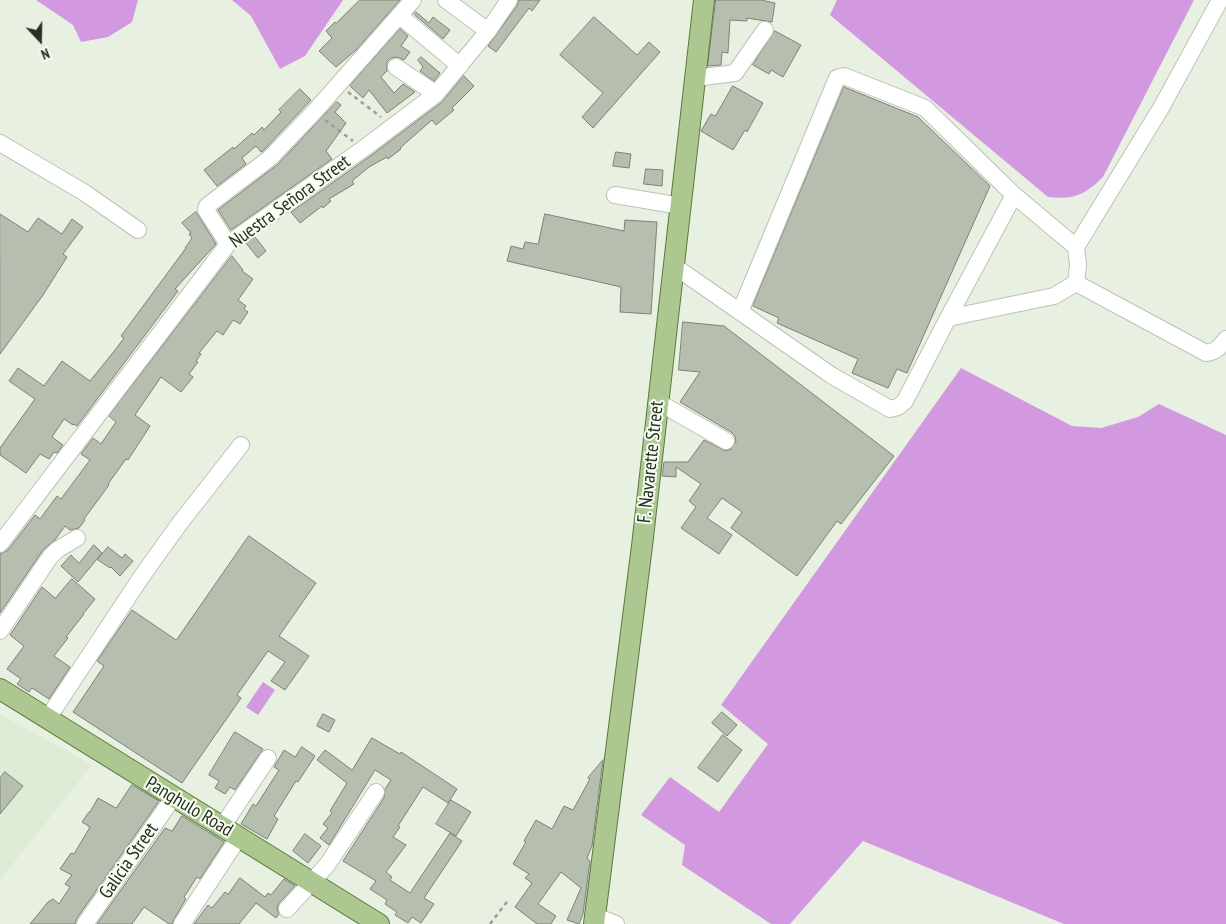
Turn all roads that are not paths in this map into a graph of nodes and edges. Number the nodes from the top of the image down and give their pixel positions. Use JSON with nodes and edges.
{"nodes":[{"id":1,"x":413,"y":0,"type":"edge"},
{"id":2,"x":446,"y":0,"type":"edge"},
{"id":3,"x":509,"y":0,"type":"edge"},
{"id":4,"x":704,"y":0,"type":"edge"},
{"id":5,"x":1220,"y":0,"type":"edge"},
{"id":6,"x":400,"y":16,"type":"junction"},
{"id":7,"x":765,"y":30,"type":"dead end"},
{"id":8,"x":488,"y":31,"type":"junction"},
{"id":9,"x":460,"y":66,"type":"junction"},
{"id":10,"x":396,"y":68,"type":"dead end"},
{"id":11,"x":695,"y":78,"type":"junction"},
{"id":12,"x":436,"y":94,"type":"junction"},
{"id":13,"x":0,"y":143,"type":"edge"},
{"id":14,"x":615,"y":195,"type":"dead end"},
{"id":15,"x":1014,"y":195,"type":"junction"},
{"id":16,"x":680,"y":206,"type":"junction"},
{"id":17,"x":138,"y":230,"type":"dead end"},
{"id":18,"x":228,"y":244,"type":"junction"},
{"id":19,"x":1076,"y":247,"type":"junction"},
{"id":20,"x":674,"y":266,"type":"junction"},
{"id":21,"x":1076,"y":283,"type":"junction"},
{"id":22,"x":740,"y":312,"type":"junction"},
{"id":23,"x":948,"y":318,"type":"junction"},
{"id":24,"x":1226,"y":338,"type":"edge"},
{"id":25,"x":658,"y":402,"type":"junction"},
{"id":26,"x":726,"y":441,"type":"dead end"},
{"id":27,"x":240,"y":445,"type":"dead end"},
{"id":28,"x":77,"y":538,"type":"dead end"},
{"id":29,"x":0,"y":544,"type":"edge"},
{"id":30,"x":0,"y":632,"type":"edge"},
{"id":31,"x":0,"y":689,"type":"edge"},
{"id":32,"x":48,"y":718,"type":"junction"},
{"id":33,"x":268,"y":758,"type":"dead end"},
{"id":34,"x":376,"y":792,"type":"dead end"},
{"id":35,"x":173,"y":798,"type":"junction"},
{"id":36,"x":231,"y":832,"type":"junction"},
{"id":37,"x":312,"y":881,"type":"junction"},
{"id":38,"x":287,"y":909,"type":"dead end"},
{"id":39,"x":595,"y":920,"type":"edge"},
{"id":40,"x":85,"y":924,"type":"edge"},
{"id":41,"x":182,"y":924,"type":"edge"},
{"id":42,"x":379,"y":924,"type":"edge"},
{"id":43,"x":616,"y":924,"type":"edge"}],
"edges":[{"from":1,"to":6,"type":"street"},
{"from":2,"to":8,"type":"street"},
{"from":3,"to":8,"type":"street","name":"Nuestra Señora Street"},
{"from":4,"to":11,"type":"main road","name":"F. Navarette Street"},
{"from":5,"to":19,"type":"street"},
{"from":6,"to":9,"type":"street"},
{"from":6,"to":18,"type":"street"},
{"from":7,"to":11,"type":"street"},
{"from":8,"to":9,"type":"street","name":"Nuestra Señora Street"},
{"from":9,"to":12,"type":"street","name":"Nuestra Señora Street"},
{"from":10,"to":12,"type":"street"},
{"from":11,"to":16,"type":"main road","name":"F. Navarette Street"},
{"from":12,"to":18,"type":"street","name":"Nuestra Señora Street"},
{"from":13,"to":17,"type":"street"},
{"from":14,"to":16,"type":"street"},
{"from":15,"to":19,"type":"street"},
{"from":15,"to":22,"type":"street"},
{"from":15,"to":23,"type":"street"},
{"from":16,"to":20,"type":"main road","name":"F. Navarette Street"},
{"from":18,"to":29,"type":"street","name":"Nuestra Señora Street"},
{"from":19,"to":21,"type":"street"},
{"from":20,"to":22,"type":"street"},
{"from":20,"to":25,"type":"main road","name":"F. Navarette Street"},
{"from":21,"to":23,"type":"street"},
{"from":21,"to":24,"type":"street"},
{"from":22,"to":23,"type":"street"},
{"from":25,"to":26,"type":"street"},
{"from":25,"to":39,"type":"main road","name":"F. Navarette Street"},
{"from":27,"to":32,"type":"street"},
{"from":28,"to":30,"type":"street"},
{"from":31,"to":32,"type":"main road","name":"Panghulo Road"},
{"from":32,"to":35,"type":"main road","name":"Panghulo Road"},
{"from":33,"to":36,"type":"street"},
{"from":34,"to":37,"type":"street"},
{"from":35,"to":36,"type":"main road","name":"Panghulo Road"},
{"from":35,"to":40,"type":"street","name":"Galicia Street"},
{"from":36,"to":37,"type":"main road","name":"Panghulo Road"},
{"from":36,"to":41,"type":"street"},
{"from":37,"to":38,"type":"street"},
{"from":37,"to":42,"type":"main road","name":"Panghulo Road"},
{"from":39,"to":43,"type":"street"}]}
